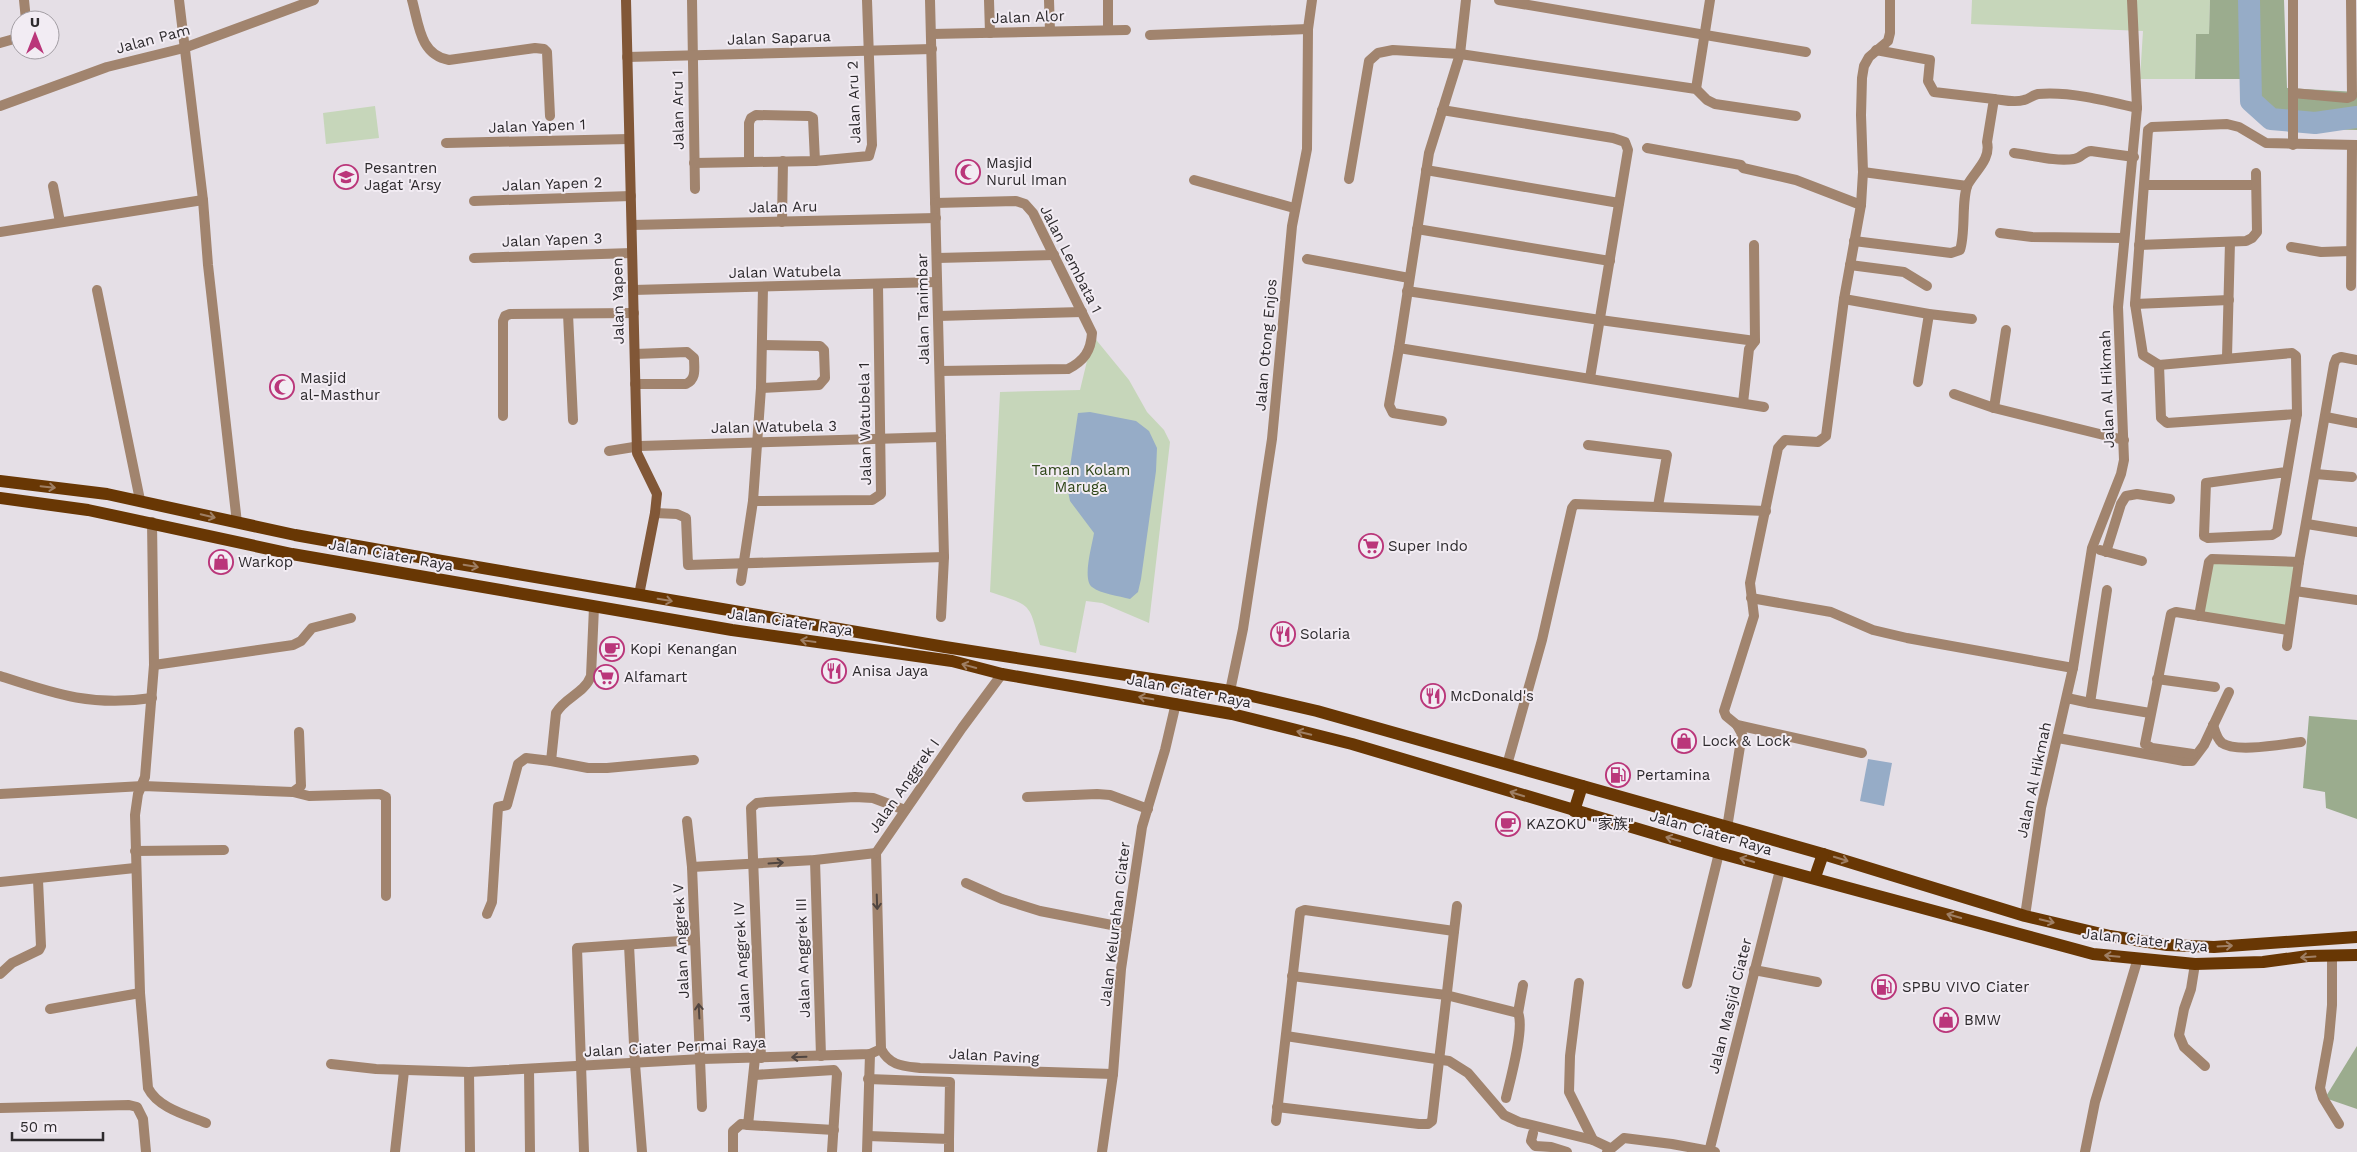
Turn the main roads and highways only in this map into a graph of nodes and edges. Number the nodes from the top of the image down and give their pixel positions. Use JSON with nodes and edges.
{"nodes":[{"id":1,"x":0,"y":481,"type":"edge"},
{"id":2,"x":0,"y":498,"type":"edge"},
{"id":3,"x":363,"y":547,"type":"junction"},
{"id":4,"x":359,"y":566,"type":"junction"},
{"id":5,"x":1042,"y":662,"type":"junction"},
{"id":6,"x":1039,"y":680,"type":"junction"},
{"id":7,"x":1582,"y":786,"type":"junction"},
{"id":8,"x":1574,"y":811,"type":"junction"},
{"id":9,"x":1823,"y":854,"type":"junction"},
{"id":10,"x":1815,"y":877,"type":"junction"},
{"id":11,"x":2357,"y":937,"type":"edge"},
{"id":12,"x":2357,"y":955,"type":"edge"}],
"edges":[{"from":1,"to":3,"type":"main road","name":"Jalan Ciater Raya","one_way":true},
{"from":2,"to":4,"type":"main road","name":"Jalan Ciater Raya"},
{"from":3,"to":4,"type":"main road"},
{"from":3,"to":5,"type":"main road","name":"Jalan Ciater Raya","one_way":true},
{"from":6,"to":4,"type":"main road","name":"Jalan Ciater Raya","one_way":true},
{"from":5,"to":6,"type":"main road"},
{"from":5,"to":7,"type":"main road","name":"Jalan Ciater Raya"},
{"from":8,"to":6,"type":"main road","name":"Jalan Ciater Raya","one_way":true},
{"from":7,"to":8,"type":"main road"},
{"from":7,"to":9,"type":"main road","name":"Jalan Ciater Raya"},
{"from":10,"to":8,"type":"main road","name":"Jalan Ciater Raya","one_way":true},
{"from":9,"to":10,"type":"main road"},
{"from":9,"to":11,"type":"main road","name":"Jalan Ciater Raya","one_way":true},
{"from":12,"to":10,"type":"main road","name":"Jalan Ciater Raya","one_way":true}]}
